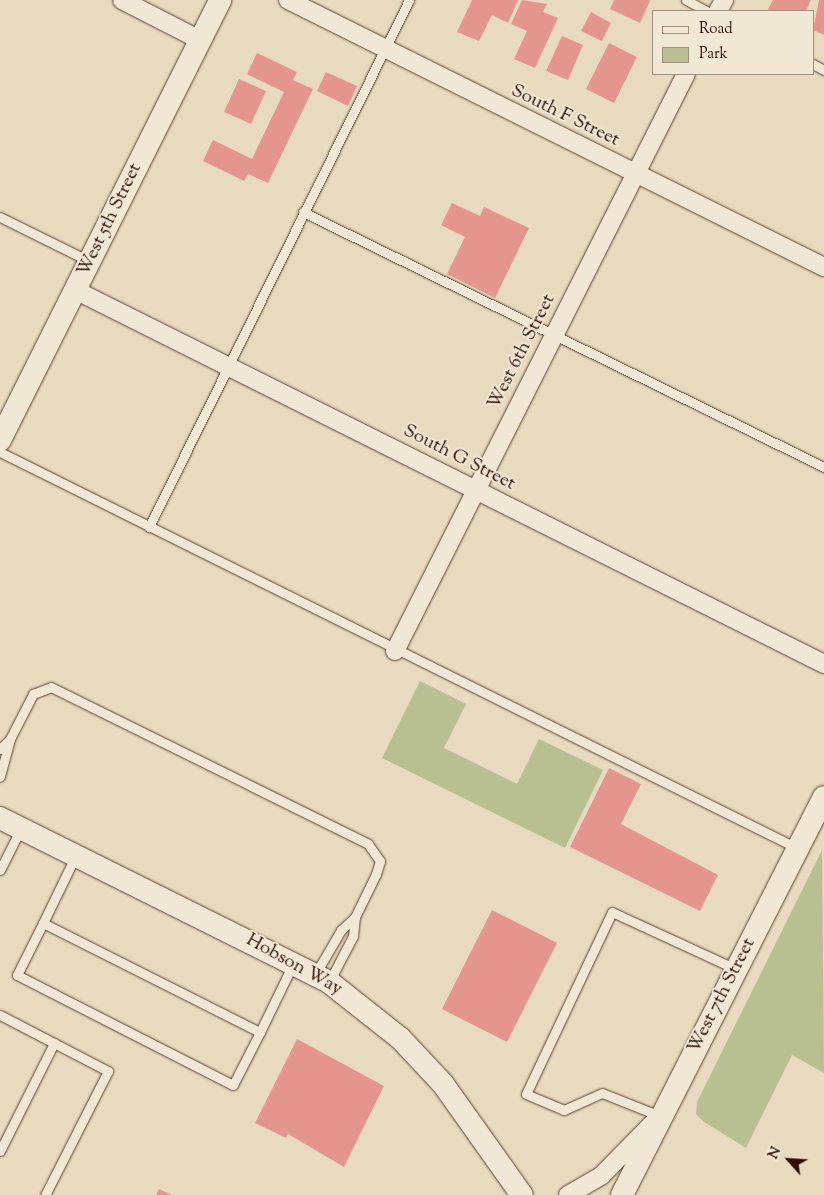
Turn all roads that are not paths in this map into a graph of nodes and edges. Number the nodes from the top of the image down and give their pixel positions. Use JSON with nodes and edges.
{"nodes":[{"id":1,"x":122,"y":0,"type":"edge"},
{"id":2,"x":220,"y":0,"type":"edge"},
{"id":3,"x":288,"y":0,"type":"edge"},
{"id":4,"x":409,"y":0,"type":"edge"},
{"id":5,"x":686,"y":0,"type":"edge"},
{"id":6,"x":705,"y":10,"type":"edge"},
{"id":7,"x":200,"y":40,"type":"junction"},
{"id":8,"x":384,"y":50,"type":"junction"},
{"id":9,"x":685,"y":75,"type":"edge"},
{"id":10,"x":635,"y":174,"type":"junction"},
{"id":11,"x":303,"y":212,"type":"junction"},
{"id":12,"x":0,"y":217,"type":"edge"},
{"id":13,"x":90,"y":262,"type":"junction"},
{"id":14,"x":824,"y":267,"type":"edge"},
{"id":15,"x":75,"y":290,"type":"junction"},
{"id":16,"x":556,"y":334,"type":"junction"},
{"id":17,"x":227,"y":365,"type":"junction"},
{"id":18,"x":3,"y":427,"type":"edge"},
{"id":19,"x":0,"y":452,"type":"edge"},
{"id":20,"x":824,"y":467,"type":"edge"},
{"id":21,"x":474,"y":490,"type":"junction"},
{"id":22,"x":149,"y":527,"type":"junction"},
{"id":23,"x":395,"y":651,"type":"junction"},
{"id":24,"x":824,"y":664,"type":"edge"},
{"id":25,"x":10,"y":739,"type":"junction"},
{"id":26,"x":0,"y":749,"type":"edge"},
{"id":27,"x":0,"y":777,"type":"edge"},
{"id":28,"x":824,"y":797,"type":"edge"},
{"id":29,"x":0,"y":818,"type":"edge"},
{"id":30,"x":22,"y":828,"type":"junction"},
{"id":31,"x":798,"y":848,"type":"junction"},
{"id":32,"x":76,"y":854,"type":"junction"},
{"id":33,"x":0,"y":870,"type":"edge"},
{"id":34,"x":355,"y":916,"type":"junction"},
{"id":35,"x":42,"y":923,"type":"junction"},
{"id":36,"x":294,"y":962,"type":"junction"},
{"id":37,"x":736,"y":969,"type":"junction"},
{"id":38,"x":323,"y":978,"type":"junction"},
{"id":39,"x":0,"y":1015,"type":"edge"},
{"id":40,"x":260,"y":1032,"type":"junction"},
{"id":41,"x":54,"y":1043,"type":"junction"},
{"id":42,"x":660,"y":1116,"type":"junction"},
{"id":43,"x":0,"y":1151,"type":"edge"},
{"id":44,"x":45,"y":1195,"type":"edge"},
{"id":45,"x":522,"y":1195,"type":"edge"},
{"id":46,"x":568,"y":1195,"type":"edge"},
{"id":47,"x":622,"y":1195,"type":"edge"}],
"edges":[{"from":1,"to":7,"type":"street"},
{"from":2,"to":7,"type":"street","name":"West 5th Street"},
{"from":3,"to":8,"type":"street","name":"South F Street"},
{"from":4,"to":8,"type":"lane"},
{"from":5,"to":6,"type":"lane"},
{"from":7,"to":13,"type":"street","name":"West 5th Street"},
{"from":8,"to":10,"type":"street","name":"South F Street"},
{"from":8,"to":11,"type":"lane"},
{"from":9,"to":10,"type":"street","name":"West 6th Street"},
{"from":10,"to":14,"type":"street","name":"South F Street"},
{"from":10,"to":16,"type":"street","name":"West 6th Street"},
{"from":11,"to":16,"type":"lane"},
{"from":11,"to":17,"type":"lane"},
{"from":12,"to":13,"type":"lane"},
{"from":13,"to":15,"type":"street","name":"West 5th Street"},
{"from":15,"to":17,"type":"street","name":"South G Street"},
{"from":15,"to":18,"type":"street","name":"West 5th Street"},
{"from":16,"to":20,"type":"lane"},
{"from":16,"to":21,"type":"street","name":"West 6th Street"},
{"from":17,"to":21,"type":"street","name":"South G Street"},
{"from":17,"to":22,"type":"lane"},
{"from":19,"to":22,"type":"lane"},
{"from":21,"to":23,"type":"street","name":"West 6th Street"},
{"from":21,"to":24,"type":"street","name":"South G Street"},
{"from":22,"to":23,"type":"lane"},
{"from":23,"to":31,"type":"lane"},
{"from":25,"to":26,"type":"lane"},
{"from":25,"to":27,"type":"lane"},
{"from":25,"to":34,"type":"lane"},
{"from":28,"to":31,"type":"street","name":"West 7th Street"},
{"from":29,"to":30,"type":"street","name":"Hobson Way"},
{"from":30,"to":32,"type":"street","name":"Hobson Way"},
{"from":30,"to":33,"type":"lane"},
{"from":31,"to":37,"type":"street","name":"West 7th Street"},
{"from":32,"to":35,"type":"lane"},
{"from":32,"to":36,"type":"street","name":"Hobson Way"},
{"from":34,"to":38,"type":"lane"},
{"from":34,"to":38,"type":"lane"},
{"from":35,"to":40,"type":"lane"},
{"from":35,"to":40,"type":"lane"},
{"from":36,"to":38,"type":"street","name":"Hobson Way"},
{"from":36,"to":40,"type":"lane"},
{"from":37,"to":42,"type":"street","name":"West 7th Street"},
{"from":37,"to":42,"type":"lane"},
{"from":38,"to":45,"type":"street","name":"Hobson Way"},
{"from":39,"to":41,"type":"lane"},
{"from":41,"to":43,"type":"lane"},
{"from":41,"to":44,"type":"lane"},
{"from":42,"to":46,"type":"street"},
{"from":42,"to":47,"type":"street","name":"West 7th Street"}]}
